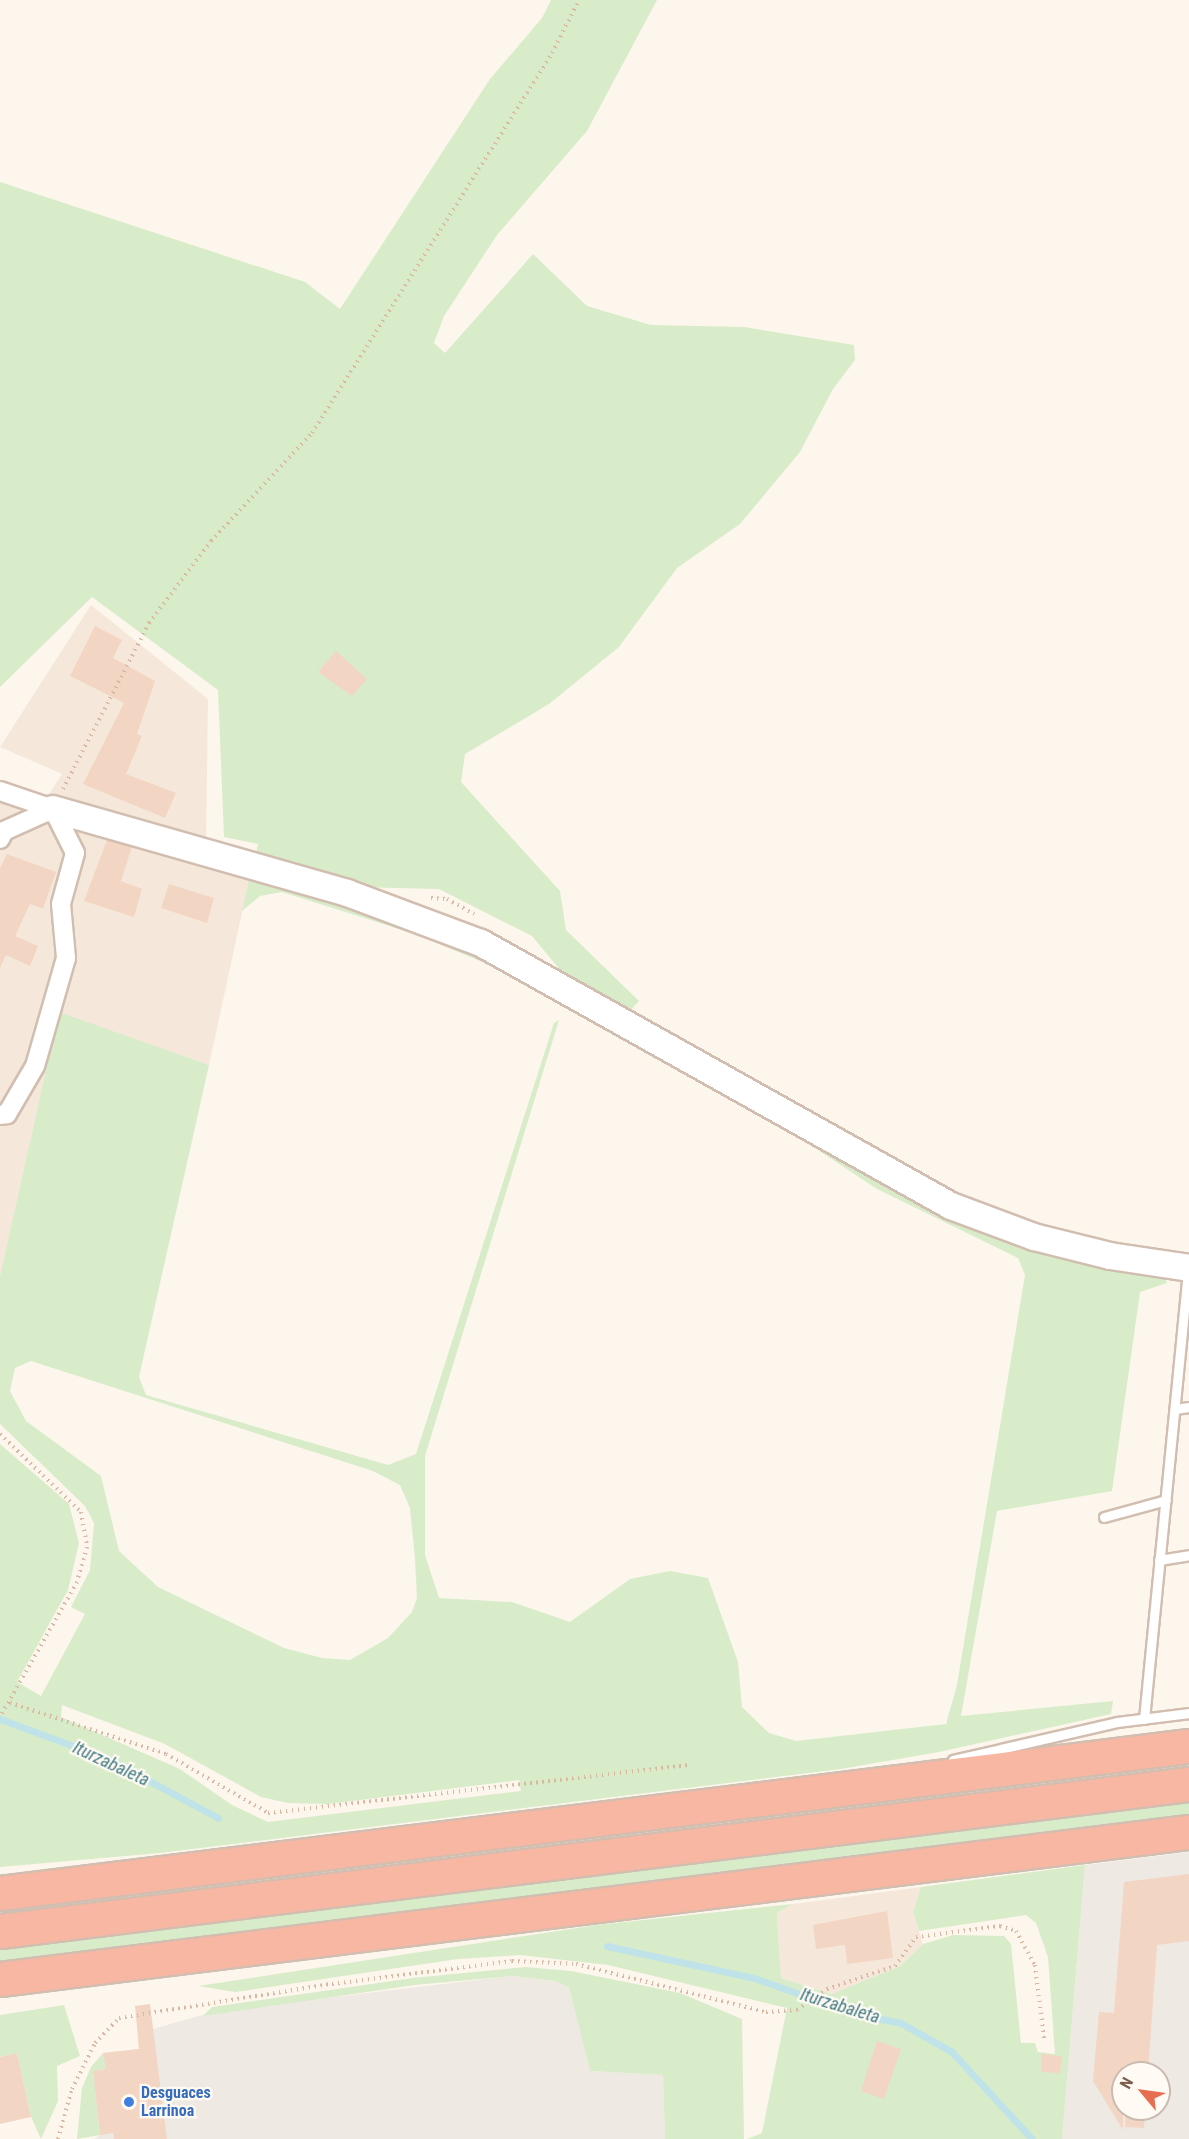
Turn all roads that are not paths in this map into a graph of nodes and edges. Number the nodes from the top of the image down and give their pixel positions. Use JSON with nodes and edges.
{"nodes":[{"id":1,"x":0,"y":791,"type":"edge"},
{"id":2,"x":53,"y":809,"type":"junction"},
{"id":3,"x":0,"y":839,"type":"edge"},
{"id":4,"x":0,"y":1115,"type":"edge"},
{"id":5,"x":1189,"y":1268,"type":"edge"},
{"id":6,"x":1189,"y":1407,"type":"edge"},
{"id":7,"x":1175,"y":1409,"type":"junction"},
{"id":8,"x":1166,"y":1500,"type":"junction"},
{"id":9,"x":1104,"y":1517,"type":"dead end"},
{"id":10,"x":1189,"y":1556,"type":"edge"},
{"id":11,"x":1159,"y":1560,"type":"junction"},
{"id":12,"x":1189,"y":1713,"type":"edge"},
{"id":13,"x":1144,"y":1719,"type":"junction"},
{"id":14,"x":1189,"y":1746,"type":"edge"},
{"id":15,"x":946,"y":1761,"type":"dead end"},
{"id":16,"x":924,"y":1767,"type":"dead end"},
{"id":17,"x":1189,"y":1784,"type":"edge"},
{"id":18,"x":798,"y":1795,"type":"junction"},
{"id":19,"x":1189,"y":1832,"type":"edge"},
{"id":20,"x":0,"y":1893,"type":"edge"},
{"id":21,"x":0,"y":1931,"type":"edge"},
{"id":22,"x":0,"y":1979,"type":"edge"}],
"edges":[{"from":1,"to":2,"type":"street"},
{"from":2,"to":3,"type":"street"},
{"from":2,"to":4,"type":"street"},
{"from":2,"to":5,"type":"street"},
{"from":5,"to":7,"type":"lane"},
{"from":6,"to":7,"type":"lane"},
{"from":7,"to":8,"type":"lane"},
{"from":8,"to":9,"type":"lane"},
{"from":8,"to":11,"type":"lane"},
{"from":10,"to":11,"type":"lane"},
{"from":11,"to":13,"type":"lane"},
{"from":12,"to":13,"type":"lane"},
{"from":13,"to":15,"type":"lane"},
{"from":14,"to":18,"type":"highway"},
{"from":16,"to":18,"type":"lane"},
{"from":17,"to":21,"type":"highway"},
{"from":18,"to":20,"type":"highway"},
{"from":19,"to":22,"type":"highway"}]}
